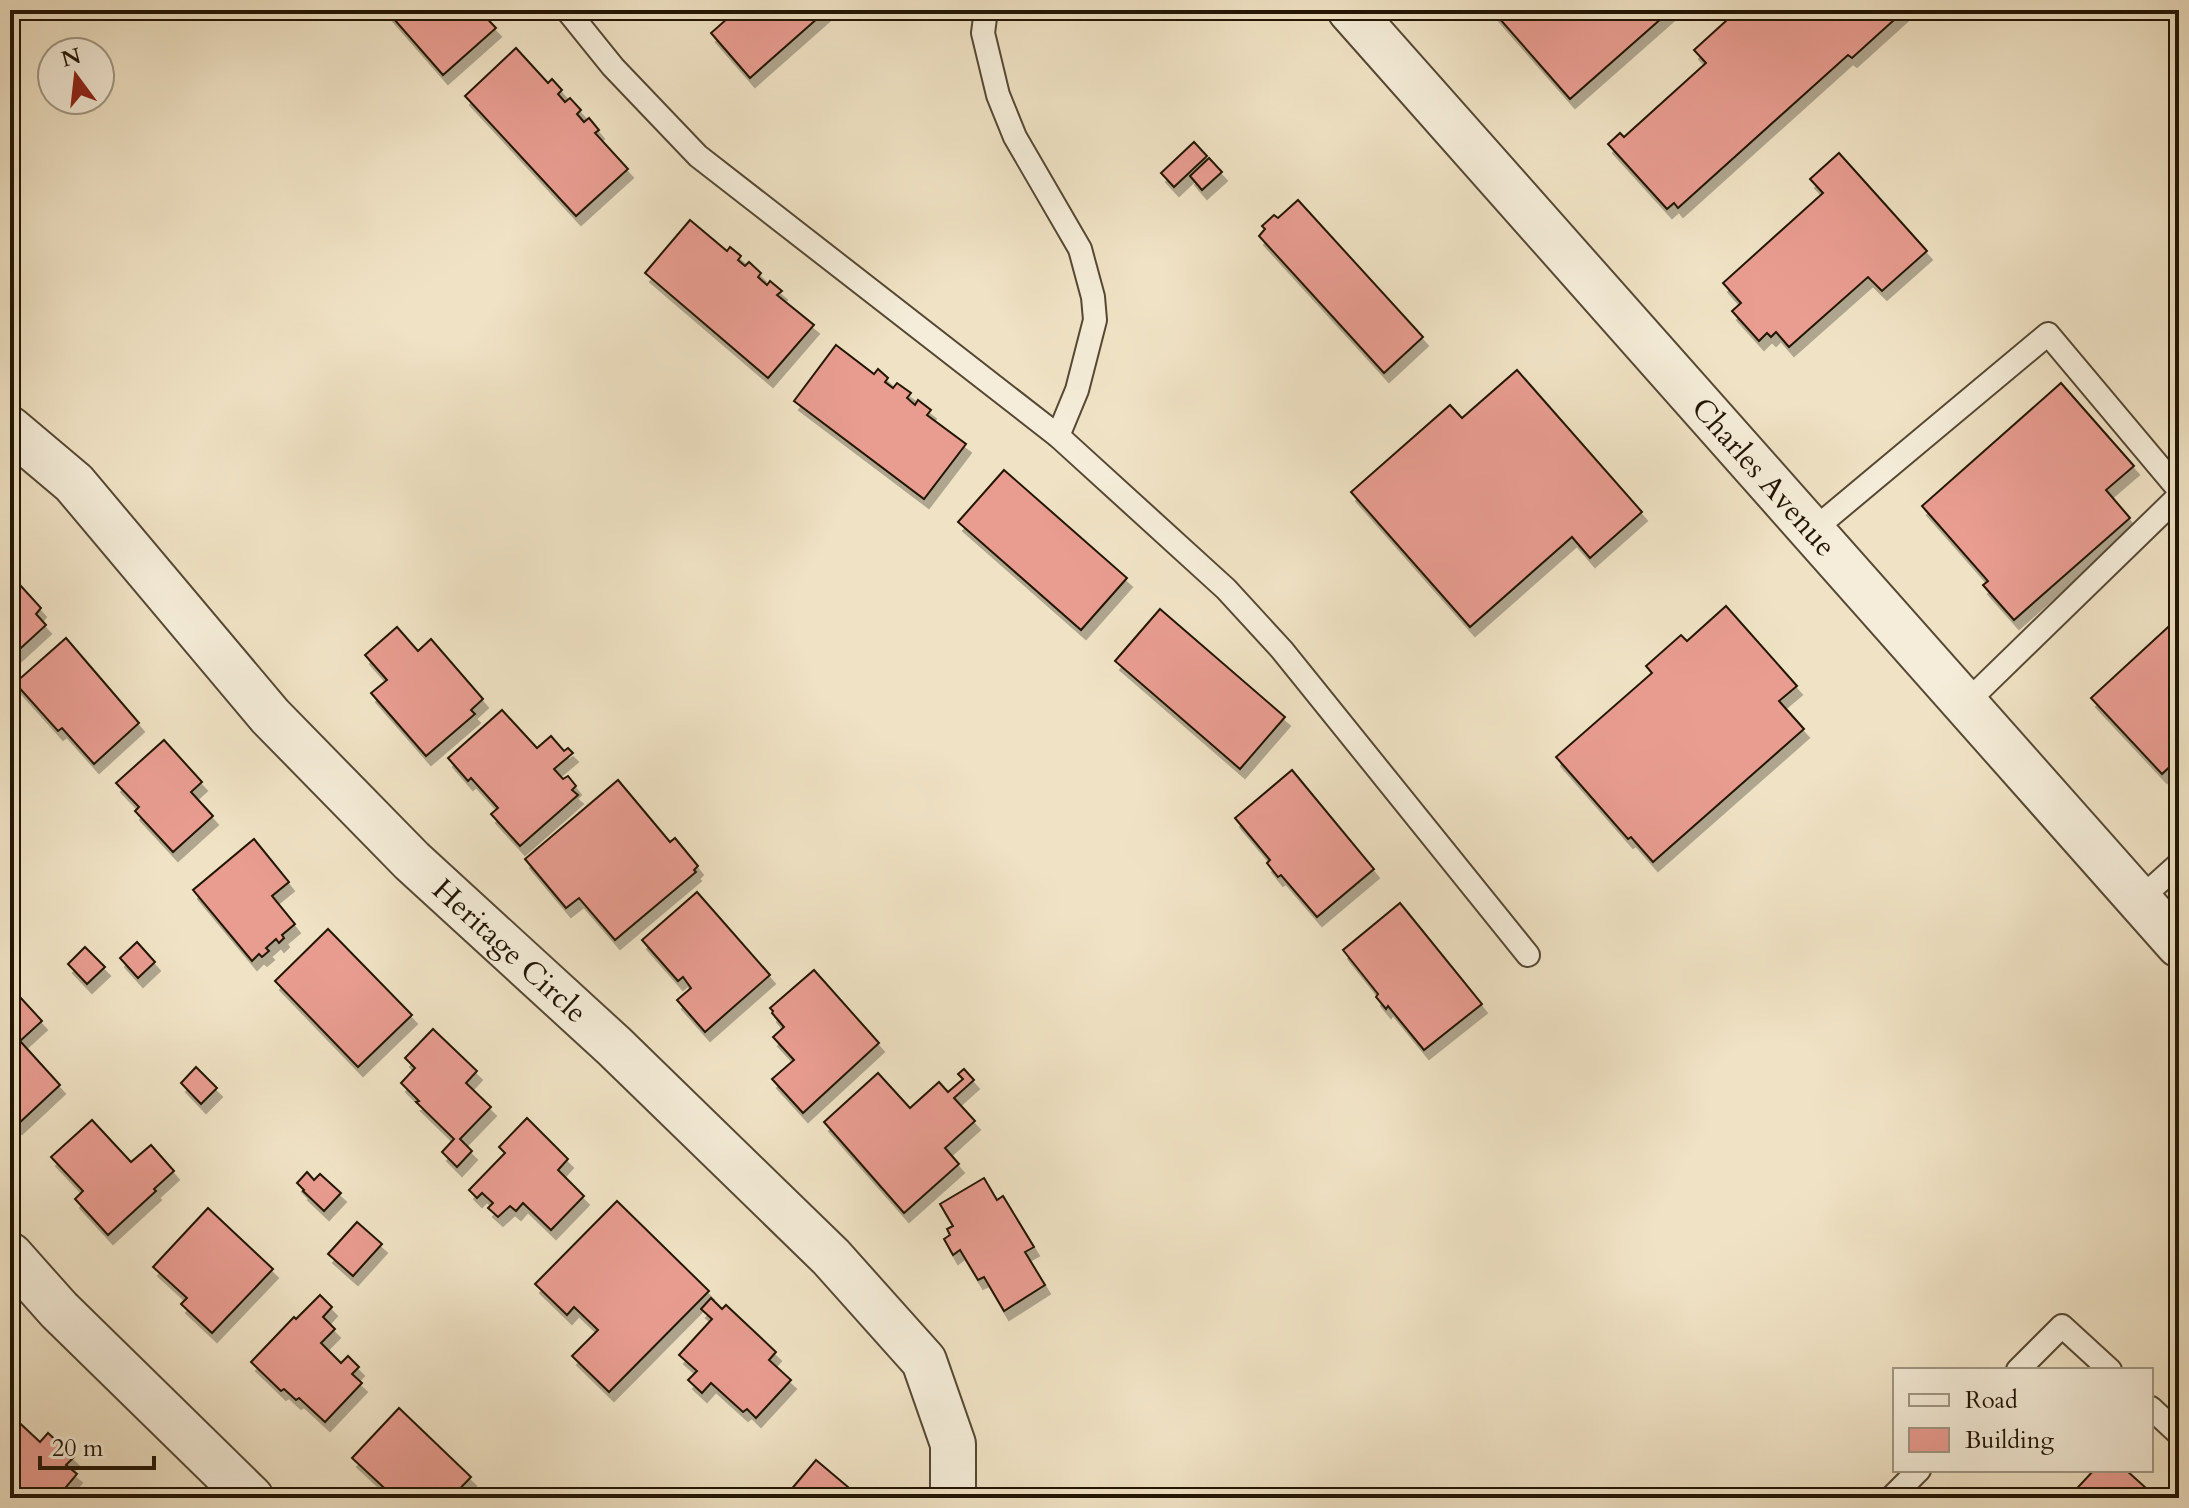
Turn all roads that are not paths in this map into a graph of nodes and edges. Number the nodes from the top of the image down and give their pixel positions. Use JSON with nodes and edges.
{"nodes":[{"id":1,"x":567,"y":10,"type":"edge"},
{"id":2,"x":986,"y":10,"type":"edge"},
{"id":3,"x":1350,"y":10,"type":"edge"},
{"id":4,"x":10,"y":429,"type":"edge"},
{"id":5,"x":1058,"y":436,"type":"junction"},
{"id":6,"x":2179,"y":493,"type":"edge"},
{"id":7,"x":1812,"y":531,"type":"junction"},
{"id":8,"x":1965,"y":704,"type":"junction"},
{"id":9,"x":2179,"y":864,"type":"edge"},
{"id":10,"x":2139,"y":900,"type":"junction"},
{"id":11,"x":2179,"y":945,"type":"edge"},
{"id":12,"x":1528,"y":955,"type":"dead end"},
{"id":13,"x":10,"y":1255,"type":"edge"},
{"id":14,"x":2020,"y":1368,"type":"edge"},
{"id":15,"x":2108,"y":1368,"type":"edge"},
{"id":16,"x":2153,"y":1410,"type":"edge"},
{"id":17,"x":2179,"y":1434,"type":"edge"},
{"id":18,"x":1917,"y":1472,"type":"edge"},
{"id":19,"x":251,"y":1498,"type":"edge"},
{"id":20,"x":953,"y":1498,"type":"edge"},
{"id":21,"x":1891,"y":1498,"type":"edge"}],
"edges":[{"from":1,"to":5,"type":"lane"},
{"from":2,"to":5,"type":"lane"},
{"from":3,"to":7,"type":"street","name":"Charles Avenue"},
{"from":4,"to":20,"type":"street","name":"Heritage Circle"},
{"from":5,"to":12,"type":"lane"},
{"from":6,"to":7,"type":"lane"},
{"from":6,"to":8,"type":"lane"},
{"from":7,"to":8,"type":"street","name":"Charles Avenue"},
{"from":8,"to":10,"type":"street","name":"Charles Avenue"},
{"from":9,"to":10,"type":"lane"},
{"from":10,"to":11,"type":"street","name":"Charles Avenue"},
{"from":13,"to":19,"type":"street"},
{"from":14,"to":15,"type":"lane"},
{"from":16,"to":17,"type":"lane"},
{"from":18,"to":21,"type":"lane"}]}
